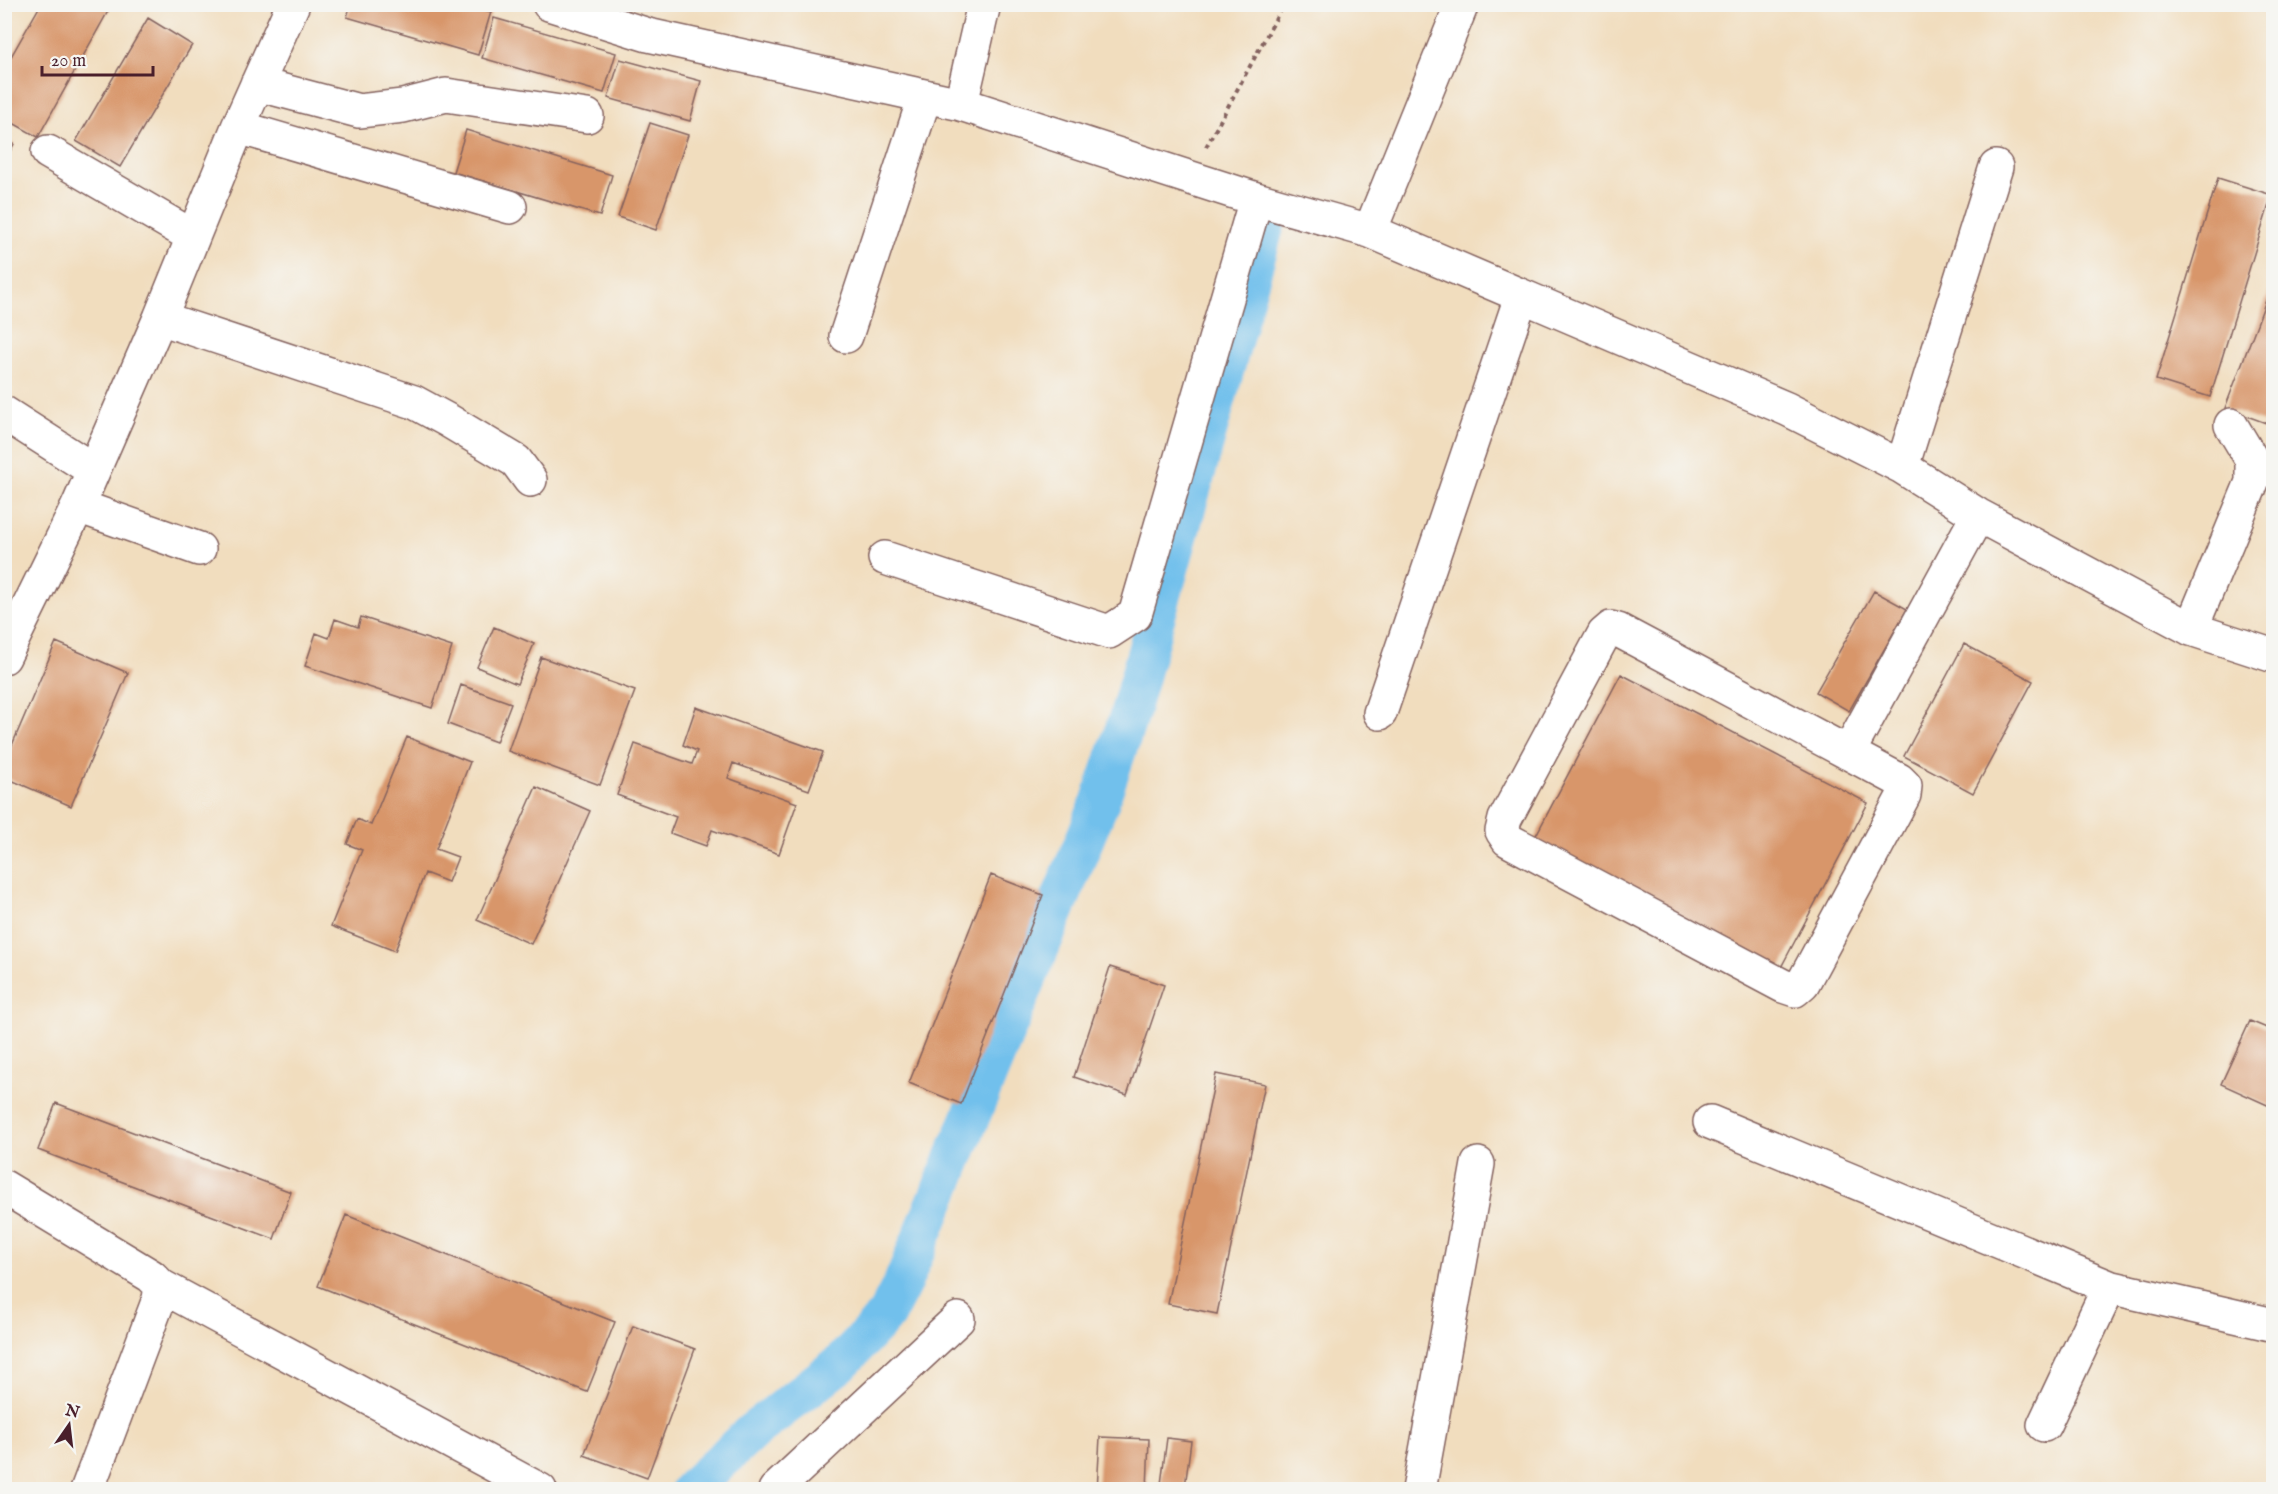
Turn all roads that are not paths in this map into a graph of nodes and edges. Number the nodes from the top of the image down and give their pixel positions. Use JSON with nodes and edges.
{"nodes":[{"id":1,"x":293,"y":4,"type":"edge"},
{"id":2,"x":549,"y":4,"type":"edge"},
{"id":3,"x":984,"y":4,"type":"edge"},
{"id":4,"x":1462,"y":4,"type":"edge"},
{"id":5,"x":257,"y":84,"type":"junction"},
{"id":6,"x":925,"y":96,"type":"junction"},
{"id":7,"x":961,"y":104,"type":"junction"},
{"id":8,"x":587,"y":116,"type":"dead end"},
{"id":9,"x":238,"y":127,"type":"junction"},
{"id":10,"x":48,"y":152,"type":"dead end"},
{"id":11,"x":1996,"y":166,"type":"dead end"},
{"id":12,"x":1256,"y":199,"type":"junction"},
{"id":13,"x":510,"y":207,"type":"dead end"},
{"id":14,"x":1370,"y":231,"type":"junction"},
{"id":15,"x":192,"y":236,"type":"junction"},
{"id":16,"x":1521,"y":297,"type":"junction"},
{"id":17,"x":160,"y":318,"type":"junction"},
{"id":18,"x":846,"y":336,"type":"dead end"},
{"id":19,"x":4,"y":413,"type":"edge"},
{"id":20,"x":2231,"y":425,"type":"dead end"},
{"id":21,"x":1902,"y":466,"type":"junction"},
{"id":22,"x":93,"y":470,"type":"junction"},
{"id":23,"x":530,"y":480,"type":"dead end"},
{"id":24,"x":78,"y":506,"type":"junction"},
{"id":25,"x":1978,"y":515,"type":"junction"},
{"id":26,"x":199,"y":549,"type":"dead end"},
{"id":27,"x":885,"y":558,"type":"dead end"},
{"id":28,"x":2191,"y":628,"type":"junction"},
{"id":29,"x":2274,"y":656,"type":"edge"},
{"id":30,"x":4,"y":657,"type":"edge"},
{"id":31,"x":1380,"y":713,"type":"dead end"},
{"id":32,"x":1848,"y":753,"type":"junction"},
{"id":33,"x":1710,"y":1122,"type":"dead end"},
{"id":34,"x":1478,"y":1164,"type":"dead end"},
{"id":35,"x":4,"y":1187,"type":"edge"},
{"id":36,"x":160,"y":1286,"type":"junction"},
{"id":37,"x":2109,"y":1287,"type":"junction"},
{"id":38,"x":958,"y":1319,"type":"dead end"},
{"id":39,"x":2274,"y":1325,"type":"edge"},
{"id":40,"x":2044,"y":1425,"type":"dead end"},
{"id":41,"x":87,"y":1490,"type":"edge"},
{"id":42,"x":540,"y":1490,"type":"edge"},
{"id":43,"x":775,"y":1490,"type":"edge"},
{"id":44,"x":1419,"y":1490,"type":"edge"}],
"edges":[{"from":1,"to":5,"type":"street"},
{"from":2,"to":6,"type":"street"},
{"from":3,"to":7,"type":"street"},
{"from":4,"to":14,"type":"street"},
{"from":5,"to":8,"type":"street"},
{"from":5,"to":9,"type":"street"},
{"from":6,"to":7,"type":"street"},
{"from":6,"to":18,"type":"street"},
{"from":7,"to":12,"type":"street"},
{"from":9,"to":13,"type":"street"},
{"from":9,"to":15,"type":"street"},
{"from":10,"to":15,"type":"street"},
{"from":11,"to":21,"type":"street"},
{"from":12,"to":14,"type":"street"},
{"from":12,"to":27,"type":"street"},
{"from":14,"to":16,"type":"street"},
{"from":15,"to":17,"type":"street"},
{"from":16,"to":21,"type":"street"},
{"from":16,"to":31,"type":"street"},
{"from":17,"to":22,"type":"street"},
{"from":17,"to":23,"type":"street"},
{"from":19,"to":22,"type":"street"},
{"from":20,"to":28,"type":"street"},
{"from":21,"to":25,"type":"street"},
{"from":22,"to":24,"type":"street"},
{"from":24,"to":26,"type":"street"},
{"from":24,"to":30,"type":"street"},
{"from":25,"to":28,"type":"street"},
{"from":25,"to":32,"type":"street"},
{"from":28,"to":29,"type":"street"},
{"from":32,"to":32,"type":"street"},
{"from":33,"to":37,"type":"street"},
{"from":34,"to":44,"type":"street"},
{"from":35,"to":36,"type":"street"},
{"from":36,"to":41,"type":"street"},
{"from":36,"to":42,"type":"street"},
{"from":37,"to":39,"type":"street"},
{"from":37,"to":40,"type":"street"},
{"from":38,"to":43,"type":"street"}]}
